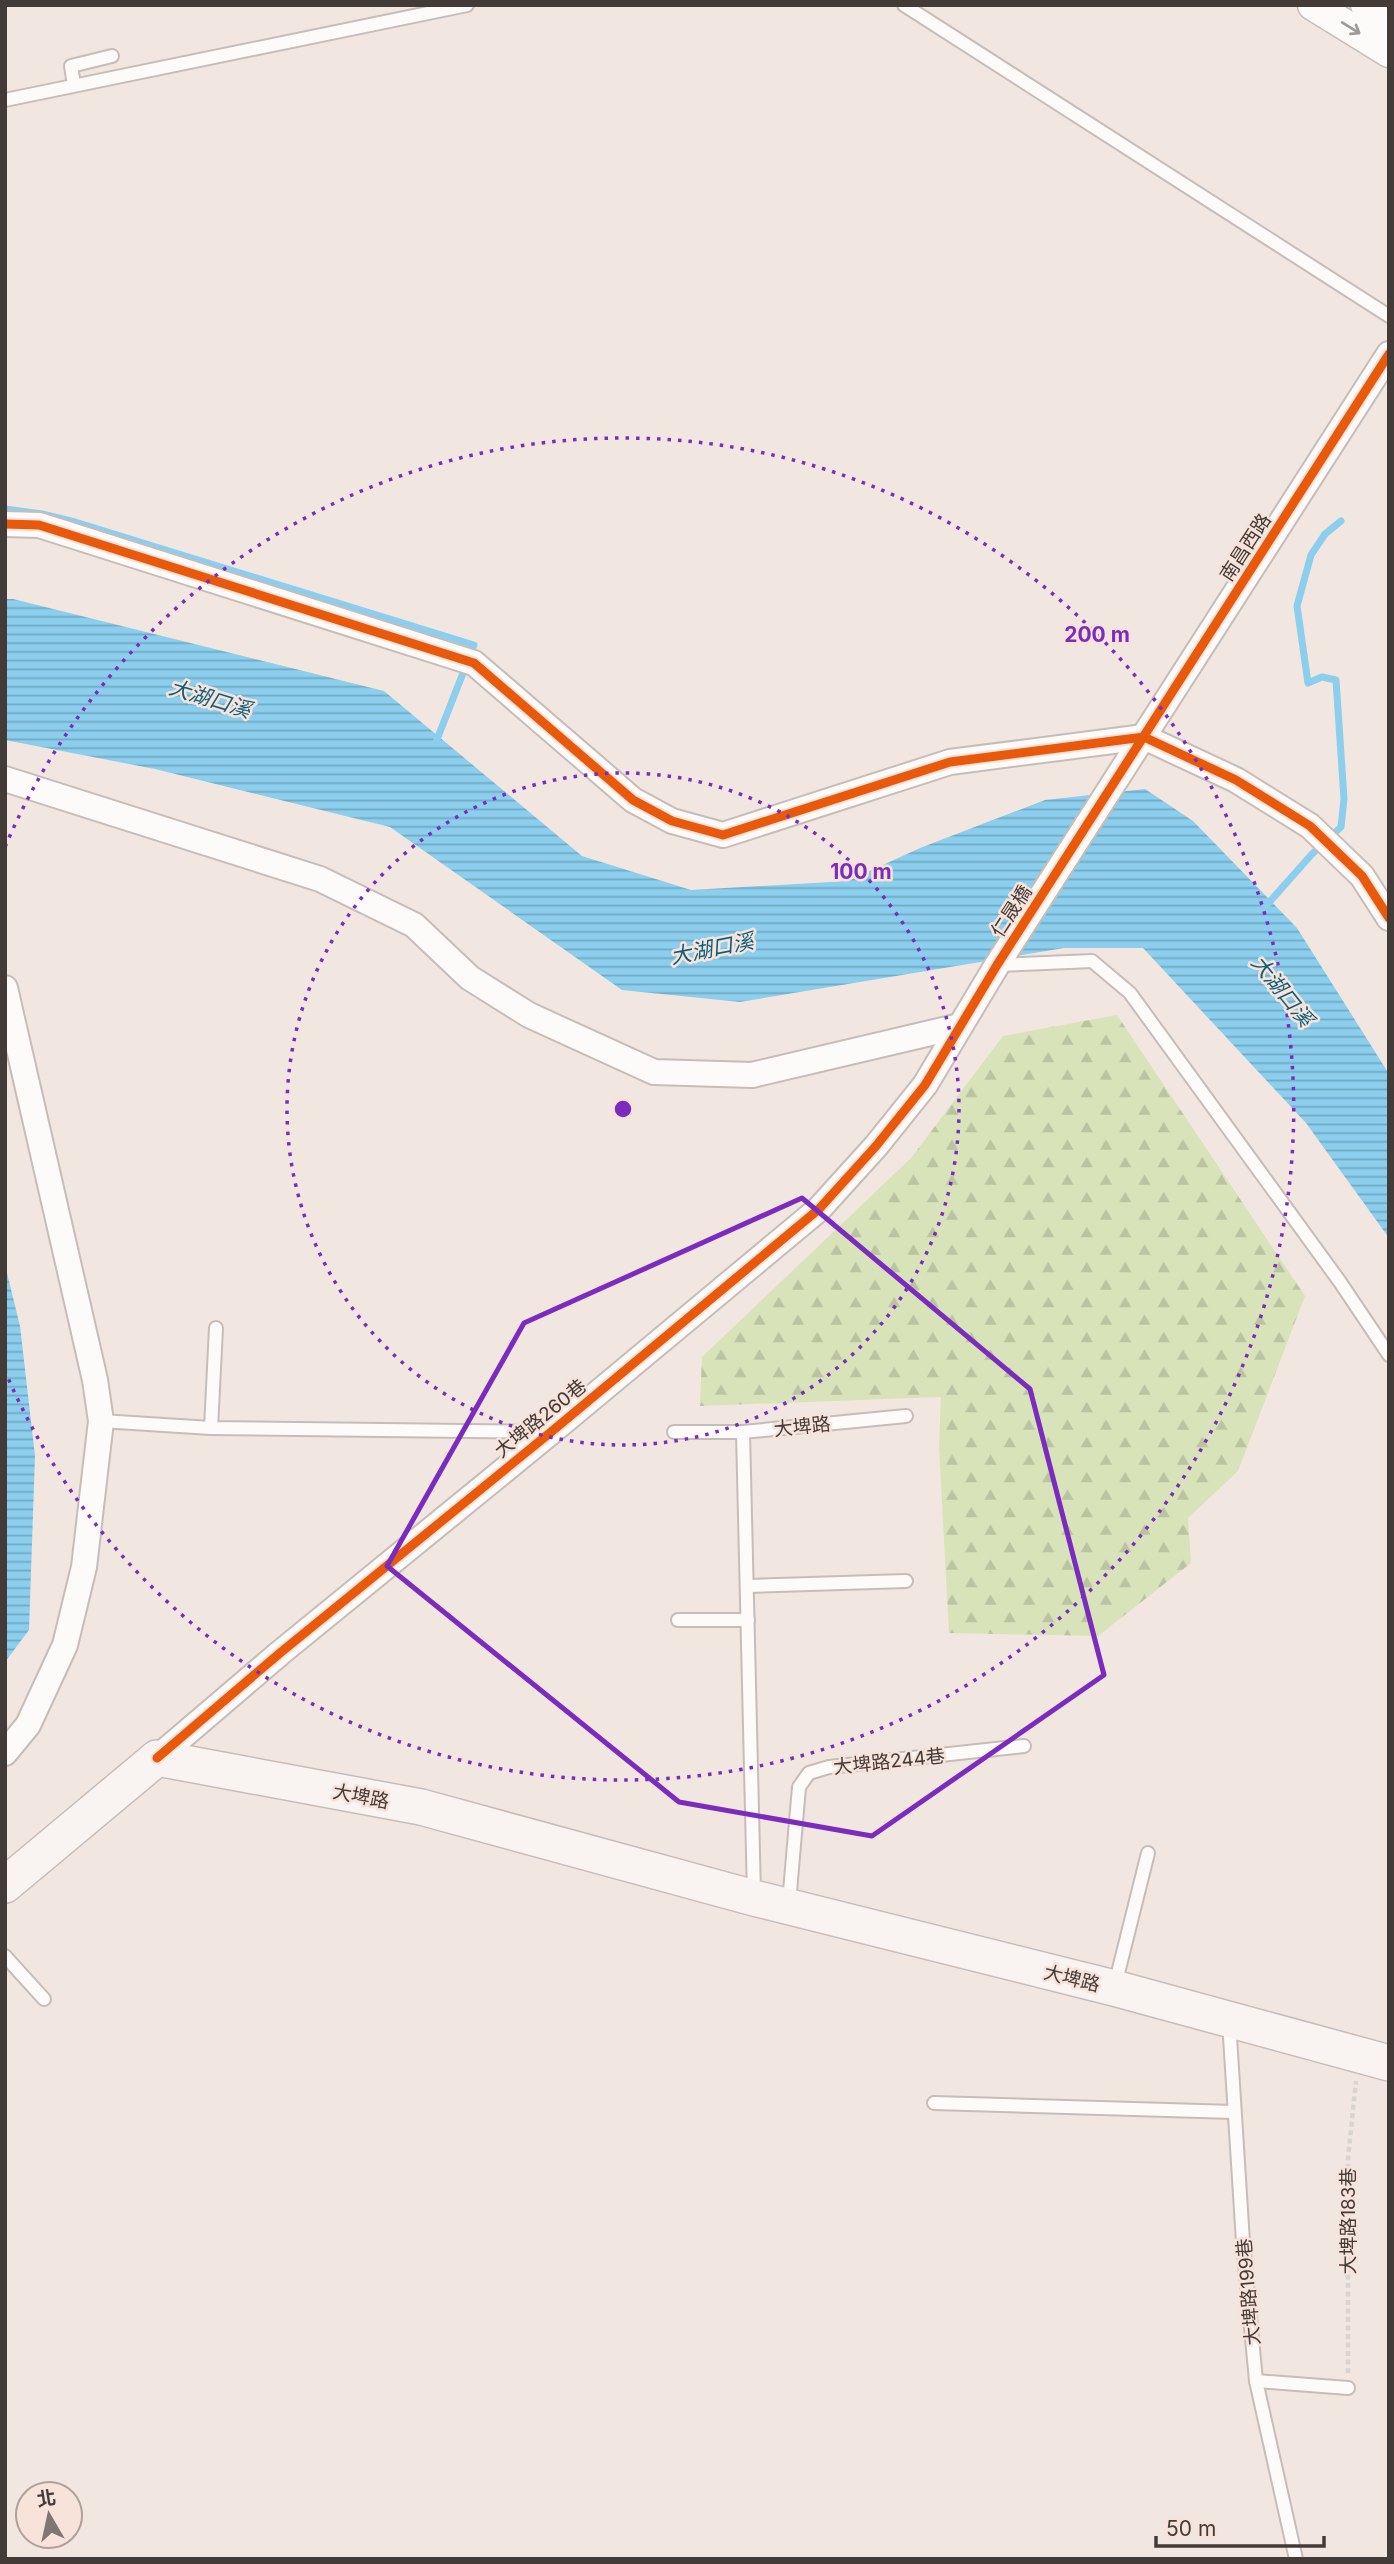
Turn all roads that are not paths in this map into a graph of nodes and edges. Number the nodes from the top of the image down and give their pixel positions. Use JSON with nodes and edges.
{"nodes":[{"id":1,"x":467,"y":5,"type":"edge"},
{"id":2,"x":904,"y":5,"type":"edge"},
{"id":3,"x":1313,"y":5,"type":"edge"},
{"id":4,"x":1366,"y":5,"type":"edge"},
{"id":5,"x":1389,"y":20,"type":"edge"},
{"id":6,"x":1389,"y":52,"type":"edge"},
{"id":7,"x":111,"y":56,"type":"dead end"},
{"id":8,"x":74,"y":85,"type":"junction"},
{"id":9,"x":5,"y":100,"type":"edge"},
{"id":10,"x":1389,"y":316,"type":"edge"},
{"id":11,"x":1389,"y":354,"type":"edge"},
{"id":12,"x":5,"y":524,"type":"edge"},
{"id":13,"x":1144,"y":737,"type":"junction"},
{"id":14,"x":1129,"y":758,"type":"joint"},
{"id":15,"x":5,"y":779,"type":"edge"},
{"id":16,"x":1389,"y":918,"type":"edge"},
{"id":17,"x":997,"y":965,"type":"junction"},
{"id":18,"x":5,"y":988,"type":"edge"},
{"id":19,"x":960,"y":1026,"type":"junction"},
{"id":20,"x":925,"y":1084,"type":"joint"},
{"id":21,"x":216,"y":1328,"type":"dead end"},
{"id":22,"x":1389,"y":1355,"type":"edge"},
{"id":23,"x":906,"y":1416,"type":"dead end"},
{"id":24,"x":101,"y":1421,"type":"junction"},
{"id":25,"x":211,"y":1428,"type":"junction"},
{"id":26,"x":551,"y":1432,"type":"junction"},
{"id":27,"x":674,"y":1432,"type":"dead end"},
{"id":28,"x":743,"y":1432,"type":"junction"},
{"id":29,"x":906,"y":1581,"type":"dead end"},
{"id":30,"x":748,"y":1586,"type":"junction"},
{"id":31,"x":678,"y":1620,"type":"dead end"},
{"id":32,"x":748,"y":1620,"type":"junction"},
{"id":33,"x":1024,"y":1746,"type":"dead end"},
{"id":34,"x":5,"y":1754,"type":"edge"},
{"id":35,"x":157,"y":1758,"type":"junction"},
{"id":36,"x":1148,"y":1853,"type":"dead end"},
{"id":37,"x":5,"y":1885,"type":"edge"},
{"id":38,"x":754,"y":1898,"type":"junction"},
{"id":39,"x":788,"y":1907,"type":"junction"},
{"id":40,"x":5,"y":1956,"type":"edge"},
{"id":41,"x":1114,"y":1988,"type":"junction"},
{"id":42,"x":44,"y":1999,"type":"dead end"},
{"id":43,"x":1229,"y":2020,"type":"junction"},
{"id":44,"x":1374,"y":2059,"type":"edge"},
{"id":45,"x":934,"y":2103,"type":"dead end"},
{"id":46,"x":1234,"y":2112,"type":"junction"},
{"id":47,"x":1256,"y":2381,"type":"junction"},
{"id":48,"x":1348,"y":2388,"type":"road end"},
{"id":49,"x":1296,"y":2559,"type":"edge"}],
"edges":[{"from":1,"to":8,"type":"lane"},
{"from":2,"to":10,"type":"lane"},
{"from":3,"to":6,"type":"street","one_way":true},
{"from":4,"to":5,"type":"street"},
{"from":7,"to":8,"type":"lane"},
{"from":8,"to":9,"type":"lane"},
{"from":11,"to":13,"type":"street","name":"南昌西路"},
{"from":12,"to":13,"type":"street"},
{"from":13,"to":14,"type":"street","name":"南昌西路"},
{"from":13,"to":16,"type":"street"},
{"from":14,"to":17,"type":"street","name":"仁晟橋"},
{"from":15,"to":19,"type":"street"},
{"from":17,"to":19,"type":"street","name":"仁晟橋"},
{"from":17,"to":22,"type":"lane"},
{"from":18,"to":24,"type":"street"},
{"from":19,"to":20,"type":"street","name":"仁晟橋"},
{"from":20,"to":26,"type":"street","name":"大埤路260巷"},
{"from":21,"to":25,"type":"lane"},
{"from":23,"to":28,"type":"lane","name":"大埤路"},
{"from":24,"to":25,"type":"lane"},
{"from":24,"to":34,"type":"street"},
{"from":25,"to":26,"type":"lane"},
{"from":26,"to":35,"type":"street","name":"大埤路260巷"},
{"from":27,"to":28,"type":"lane","name":"大埤路"},
{"from":28,"to":30,"type":"lane"},
{"from":29,"to":30,"type":"lane"},
{"from":30,"to":32,"type":"lane"},
{"from":31,"to":32,"type":"lane"},
{"from":32,"to":38,"type":"lane"},
{"from":33,"to":39,"type":"lane","name":"大埤路244巷"},
{"from":35,"to":37,"type":"main road"},
{"from":35,"to":38,"type":"main road","name":"大埤路"},
{"from":36,"to":41,"type":"lane"},
{"from":38,"to":39,"type":"main road","name":"大埤路"},
{"from":39,"to":41,"type":"main road","name":"大埤路"},
{"from":40,"to":42,"type":"lane"},
{"from":41,"to":43,"type":"main road","name":"大埤路"},
{"from":43,"to":44,"type":"main road","name":"大埤路"},
{"from":43,"to":46,"type":"lane","name":"大埤路199巷"},
{"from":45,"to":46,"type":"lane"},
{"from":46,"to":47,"type":"lane","name":"大埤路199巷"},
{"from":47,"to":48,"type":"lane"},
{"from":47,"to":49,"type":"lane","name":"大埤路199巷"}]}
